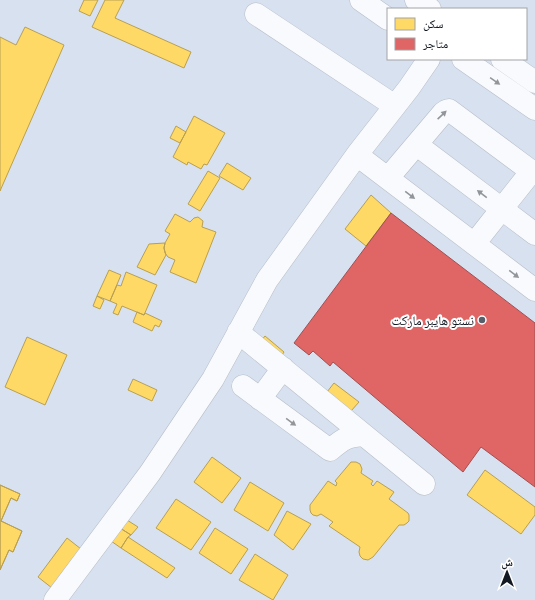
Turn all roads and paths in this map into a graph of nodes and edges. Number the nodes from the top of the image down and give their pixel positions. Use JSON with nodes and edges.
{"nodes":[{"id":1,"x":361,"y":0,"type":"edge"},
{"id":2,"x":378,"y":0,"type":"edge"},
{"id":3,"x":416,"y":0,"type":"edge"},
{"id":4,"x":390,"y":8,"type":"edge"},
{"id":5,"x":428,"y":8,"type":"edge"},
{"id":6,"x":256,"y":14,"type":"dead end"},
{"id":7,"x":387,"y":18,"type":"edge"},
{"id":8,"x":411,"y":60,"type":"edge"},
{"id":9,"x":428,"y":60,"type":"edge"},
{"id":10,"x":464,"y":60,"type":"edge"},
{"id":11,"x":503,"y":60,"type":"edge"},
{"id":12,"x":535,"y":82,"type":"edge"},
{"id":13,"x":409,"y":88,"type":"junction"},
{"id":14,"x":395,"y":106,"type":"junction"},
{"id":15,"x":535,"y":109,"type":"edge"},
{"id":16,"x":417,"y":145,"type":"junction"},
{"id":17,"x":357,"y":155,"type":"junction"},
{"id":18,"x":533,"y":173,"type":"edge"},
{"id":19,"x":388,"y":178,"type":"junction"},
{"id":20,"x":501,"y":209,"type":"junction"},
{"id":21,"x":535,"y":234,"type":"edge"},
{"id":22,"x":474,"y":244,"type":"junction"},
{"id":23,"x":535,"y":290,"type":"edge"},
{"id":24,"x":238,"y":332,"type":"junction"},
{"id":25,"x":283,"y":368,"type":"junction"},
{"id":26,"x":364,"y":435,"type":"junction"},
{"id":27,"x":424,"y":484,"type":"dead end"},
{"id":28,"x":56,"y":600,"type":"edge"}],
"edges":[{"from":1,"to":7,"type":"street"},
{"from":2,"to":4,"type":"street"},
{"from":3,"to":5,"type":"street"},
{"from":6,"to":14,"type":"street"},
{"from":8,"to":13,"type":"street"},
{"from":9,"to":13,"type":"street"},
{"from":10,"to":15,"type":"street","one_way":true},
{"from":11,"to":12,"type":"street"},
{"from":13,"to":14,"type":"street"},
{"from":14,"to":17,"type":"street"},
{"from":16,"to":18,"type":"street","one_way":true},
{"from":16,"to":19,"type":"street"},
{"from":20,"to":16,"type":"street","one_way":true},
{"from":17,"to":19,"type":"street"},
{"from":17,"to":24,"type":"street"},
{"from":18,"to":20,"type":"street"},
{"from":19,"to":22,"type":"street","one_way":true},
{"from":20,"to":21,"type":"street"},
{"from":20,"to":22,"type":"street"},
{"from":22,"to":23,"type":"street","one_way":true},
{"from":24,"to":25,"type":"street"},
{"from":24,"to":28,"type":"street"},
{"from":25,"to":26,"type":"street"},
{"from":25,"to":26,"type":"street","one_way":true},
{"from":26,"to":27,"type":"street"}]}
